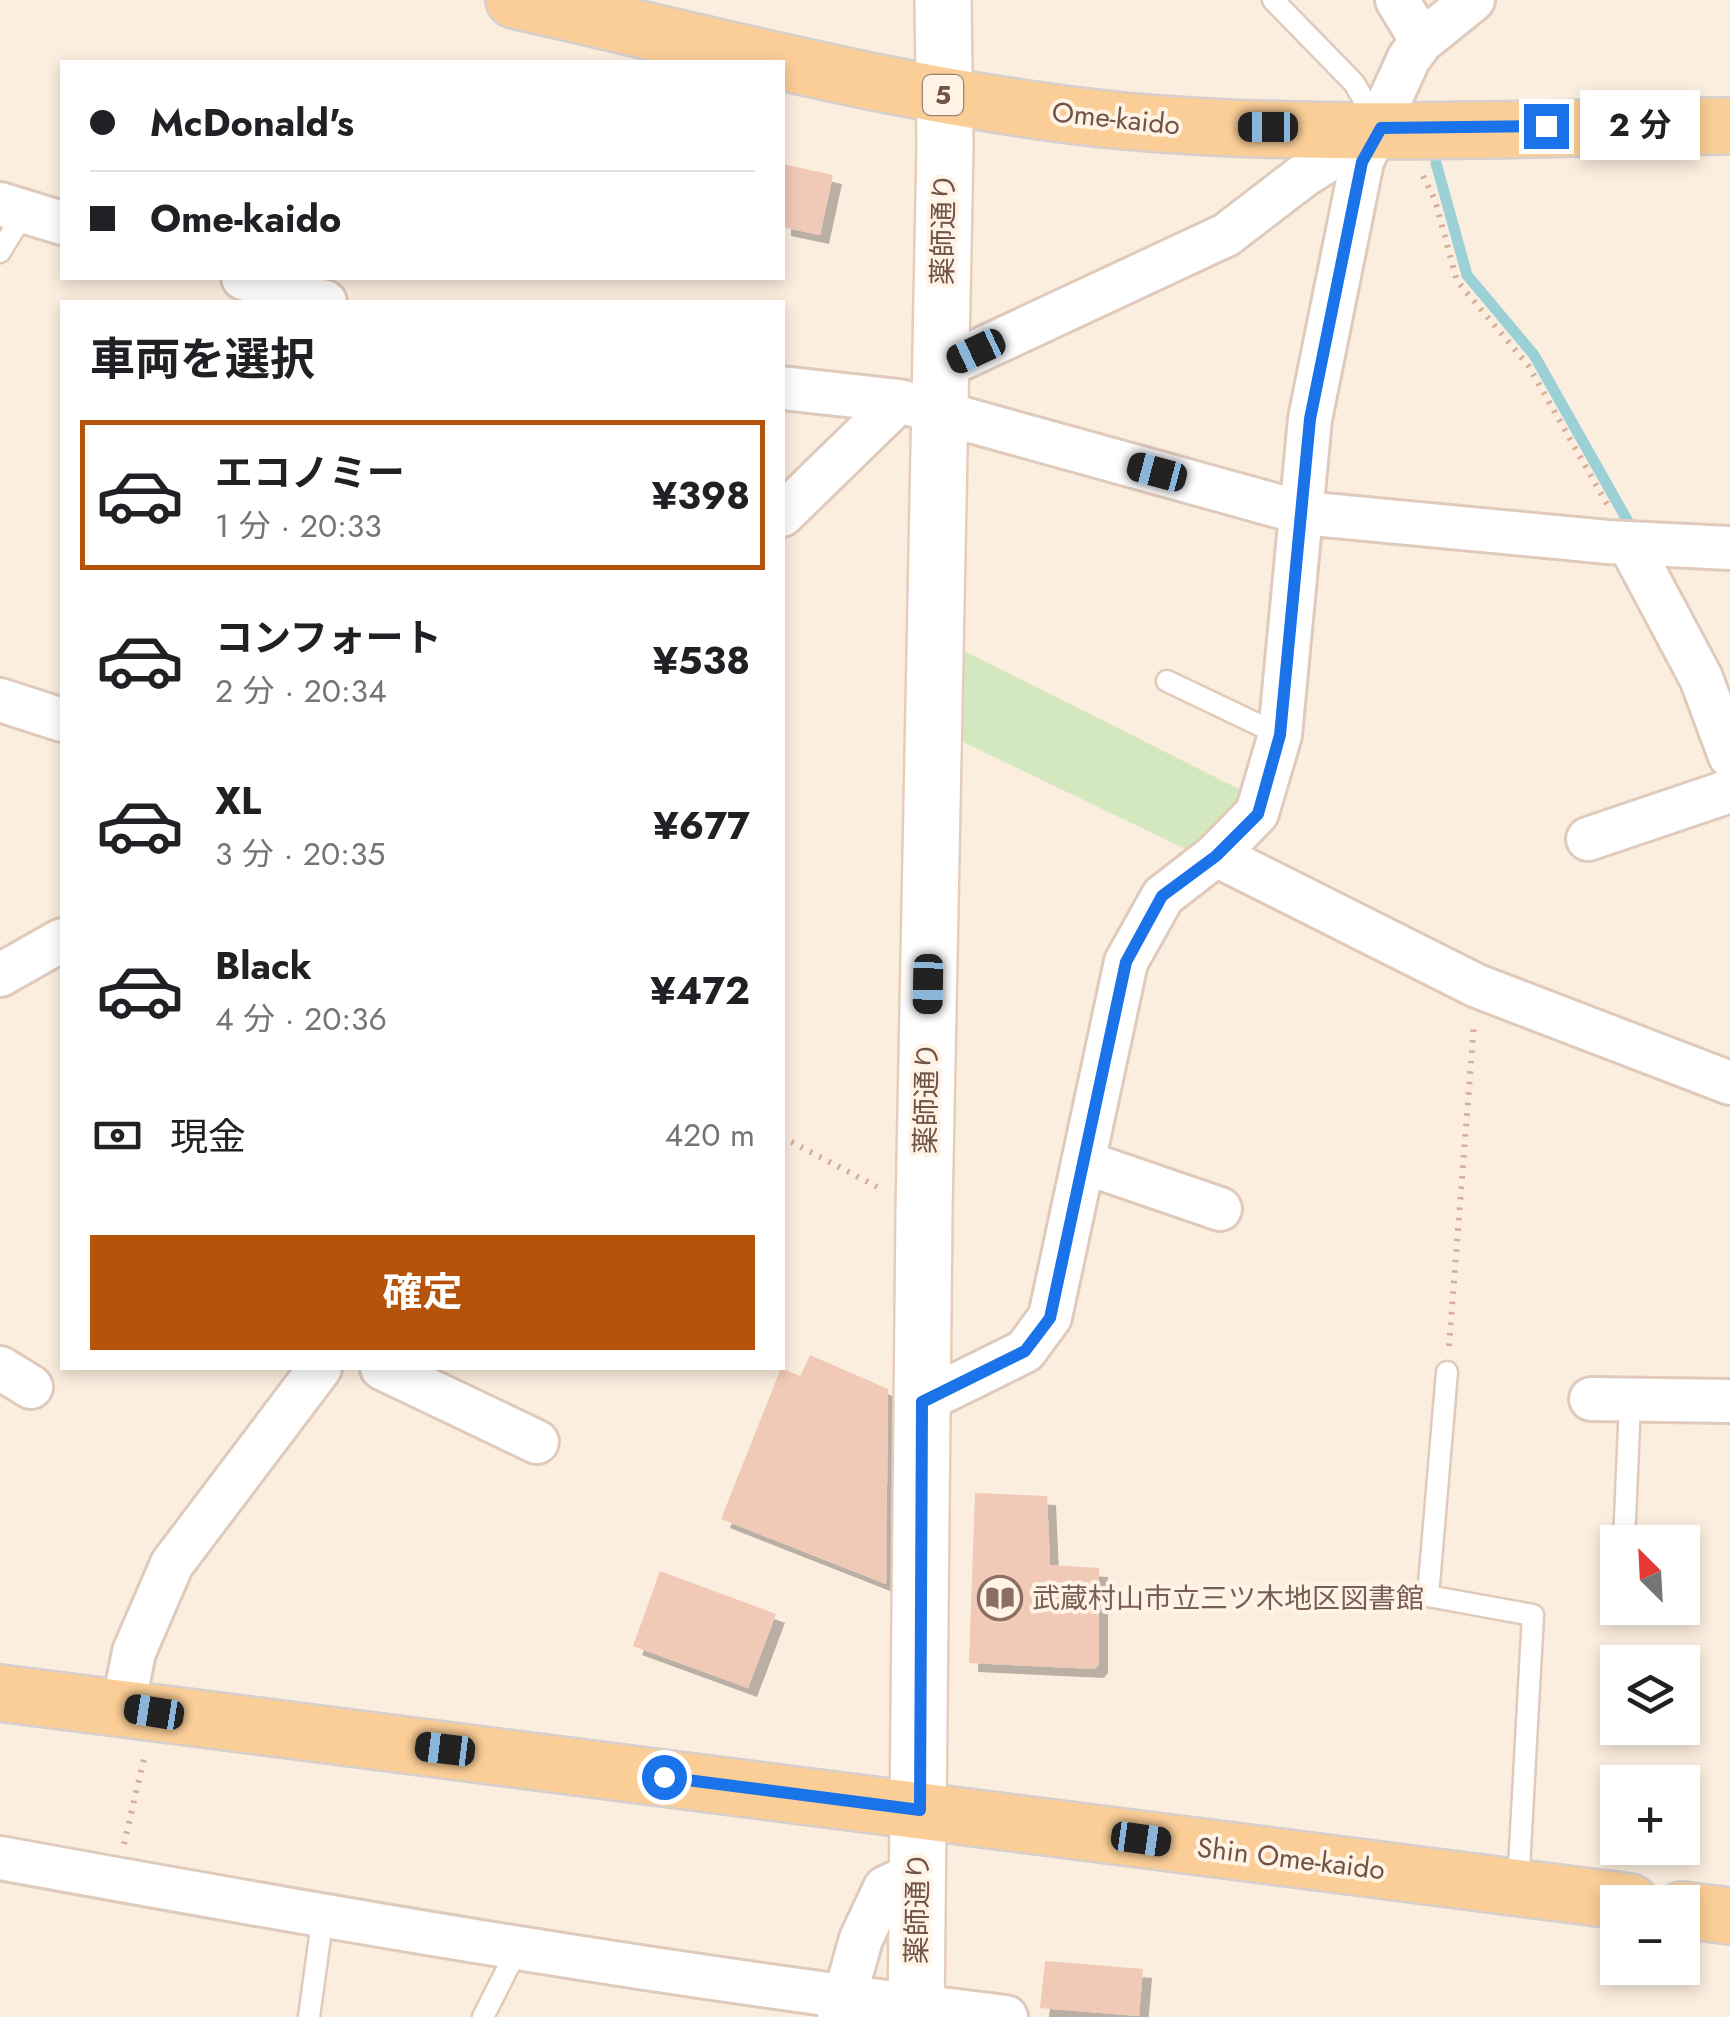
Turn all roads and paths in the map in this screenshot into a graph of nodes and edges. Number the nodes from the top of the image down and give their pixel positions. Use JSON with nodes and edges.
{"nodes":[{"id":1,"x":514,"y":0,"type":"edge"},
{"id":2,"x":942,"y":0,"type":"edge"},
{"id":3,"x":1273,"y":0,"type":"edge"},
{"id":4,"x":1398,"y":0,"type":"edge"},
{"id":5,"x":1473,"y":0,"type":"edge"},
{"id":6,"x":1422,"y":41,"type":"junction"},
{"id":7,"x":784,"y":60,"type":"edge"},
{"id":8,"x":785,"y":60,"type":"edge"},
{"id":9,"x":942,"y":95,"type":"junction"},
{"id":10,"x":1730,"y":126,"type":"edge"},
{"id":11,"x":1397,"y":128,"type":"junction"},
{"id":12,"x":29,"y":213,"type":"edge"},
{"id":13,"x":0,"y":252,"type":"edge"},
{"id":14,"x":250,"y":280,"type":"edge"},
{"id":15,"x":318,"y":300,"type":"edge"},
{"id":16,"x":785,"y":388,"type":"edge"},
{"id":17,"x":926,"y":394,"type":"junction"},
{"id":18,"x":785,"y":512,"type":"edge"},
{"id":19,"x":1303,"y":513,"type":"junction"},
{"id":20,"x":1639,"y":543,"type":"junction"},
{"id":21,"x":1730,"y":548,"type":"edge"},
{"id":22,"x":1167,"y":681,"type":"dead end"},
{"id":23,"x":0,"y":700,"type":"edge"},
{"id":24,"x":60,"y":719,"type":"edge"},
{"id":25,"x":1280,"y":735,"type":"junction"},
{"id":26,"x":1730,"y":756,"type":"edge"},
{"id":27,"x":1730,"y":792,"type":"edge"},
{"id":28,"x":1588,"y":839,"type":"dead end"},
{"id":29,"x":1216,"y":856,"type":"junction"},
{"id":30,"x":59,"y":947,"type":"edge"},
{"id":31,"x":1,"y":972,"type":"edge"},
{"id":32,"x":1477,"y":986,"type":"junction"},
{"id":33,"x":1730,"y":1083,"type":"edge"},
{"id":34,"x":785,"y":1139,"type":"edge"},
{"id":35,"x":1083,"y":1162,"type":"junction"},
{"id":36,"x":1220,"y":1209,"type":"dead end"},
{"id":37,"x":924,"y":1212,"type":"junction"},
{"id":38,"x":318,"y":1370,"type":"edge"},
{"id":39,"x":386,"y":1370,"type":"edge"},
{"id":40,"x":1447,"y":1372,"type":"joint"},
{"id":41,"x":1611,"y":1401,"type":"joint"},
{"id":42,"x":1730,"y":1401,"type":"edge"},
{"id":43,"x":922,"y":1402,"type":"junction"},
{"id":44,"x":537,"y":1442,"type":"dead end"},
{"id":45,"x":1622,"y":1525,"type":"edge"},
{"id":46,"x":0,"y":1693,"type":"edge"},
{"id":47,"x":138,"y":1710,"type":"junction"},
{"id":48,"x":920,"y":1810,"type":"junction"},
{"id":49,"x":0,"y":1858,"type":"edge"},
{"id":50,"x":916,"y":1874,"type":"junction"},
{"id":51,"x":115,"y":1879,"type":"junction"},
{"id":52,"x":1518,"y":1887,"type":"junction"},
{"id":53,"x":1600,"y":1898,"type":"edge"},
{"id":54,"x":1700,"y":1912,"type":"edge"},
{"id":55,"x":322,"y":1915,"type":"junction"},
{"id":56,"x":1730,"y":1916,"type":"edge"},
{"id":57,"x":518,"y":1948,"type":"junction"},
{"id":58,"x":843,"y":2008,"type":"edge"},
{"id":59,"x":916,"y":2012,"type":"edge"},
{"id":60,"x":309,"y":2017,"type":"edge"},
{"id":61,"x":483,"y":2017,"type":"edge"},
{"id":62,"x":1006,"y":2017,"type":"edge"}],
"edges":[{"from":1,"to":7,"type":"main road","name":"Ome-kaido","number":"5"},
{"from":2,"to":9,"type":"street","name":"薬師通り"},
{"from":3,"to":11,"type":"lane"},
{"from":4,"to":6,"type":"street"},
{"from":5,"to":6,"type":"street"},
{"from":6,"to":11,"type":"street"},
{"from":8,"to":9,"type":"main road","name":"Ome-kaido","number":"5"},
{"from":9,"to":11,"type":"main road","name":"Ome-kaido","number":"5"},
{"from":9,"to":17,"type":"street","name":"薬師通り"},
{"from":10,"to":11,"type":"main road","name":"Ome-kaido","number":"5"},
{"from":11,"to":17,"type":"street"},
{"from":11,"to":19,"type":"street"},
{"from":11,"to":20,"type":"path"},
{"from":12,"to":13,"type":"lane"},
{"from":14,"to":15,"type":"street"},
{"from":16,"to":17,"type":"street"},
{"from":17,"to":18,"type":"street"},
{"from":17,"to":19,"type":"street"},
{"from":17,"to":37,"type":"street","name":"薬師通り"},
{"from":19,"to":20,"type":"street"},
{"from":19,"to":25,"type":"street"},
{"from":20,"to":21,"type":"street"},
{"from":20,"to":26,"type":"street"},
{"from":22,"to":25,"type":"lane"},
{"from":23,"to":24,"type":"street"},
{"from":25,"to":29,"type":"street"},
{"from":27,"to":28,"type":"street"},
{"from":29,"to":32,"type":"street"},
{"from":29,"to":35,"type":"street"},
{"from":30,"to":31,"type":"street"},
{"from":32,"to":33,"type":"street"},
{"from":32,"to":40,"type":"path"},
{"from":34,"to":37,"type":"path"},
{"from":35,"to":36,"type":"street"},
{"from":35,"to":43,"type":"street"},
{"from":37,"to":43,"type":"street","name":"薬師通り"},
{"from":38,"to":47,"type":"street"},
{"from":39,"to":44,"type":"street"},
{"from":40,"to":52,"type":"lane"},
{"from":41,"to":42,"type":"street"},
{"from":41,"to":45,"type":"lane"},
{"from":43,"to":48,"type":"street","name":"薬師通り"},
{"from":46,"to":47,"type":"main road","name":"Shin Ome-kaido"},
{"from":47,"to":48,"type":"main road","name":"Shin Ome-kaido"},
{"from":47,"to":51,"type":"path"},
{"from":48,"to":50,"type":"street","name":"薬師通り"},
{"from":48,"to":52,"type":"main road","name":"Shin Ome-kaido"},
{"from":49,"to":51,"type":"street"},
{"from":50,"to":58,"type":"street"},
{"from":50,"to":59,"type":"street","name":"薬師通り"},
{"from":51,"to":55,"type":"street"},
{"from":52,"to":53,"type":"main road","name":"Shin Ome-kaido"},
{"from":54,"to":56,"type":"main road"},
{"from":55,"to":57,"type":"street"},
{"from":55,"to":60,"type":"lane"},
{"from":57,"to":58,"type":"street"},
{"from":57,"to":61,"type":"lane"},
{"from":58,"to":59,"type":"street"},
{"from":59,"to":62,"type":"street"}]}
